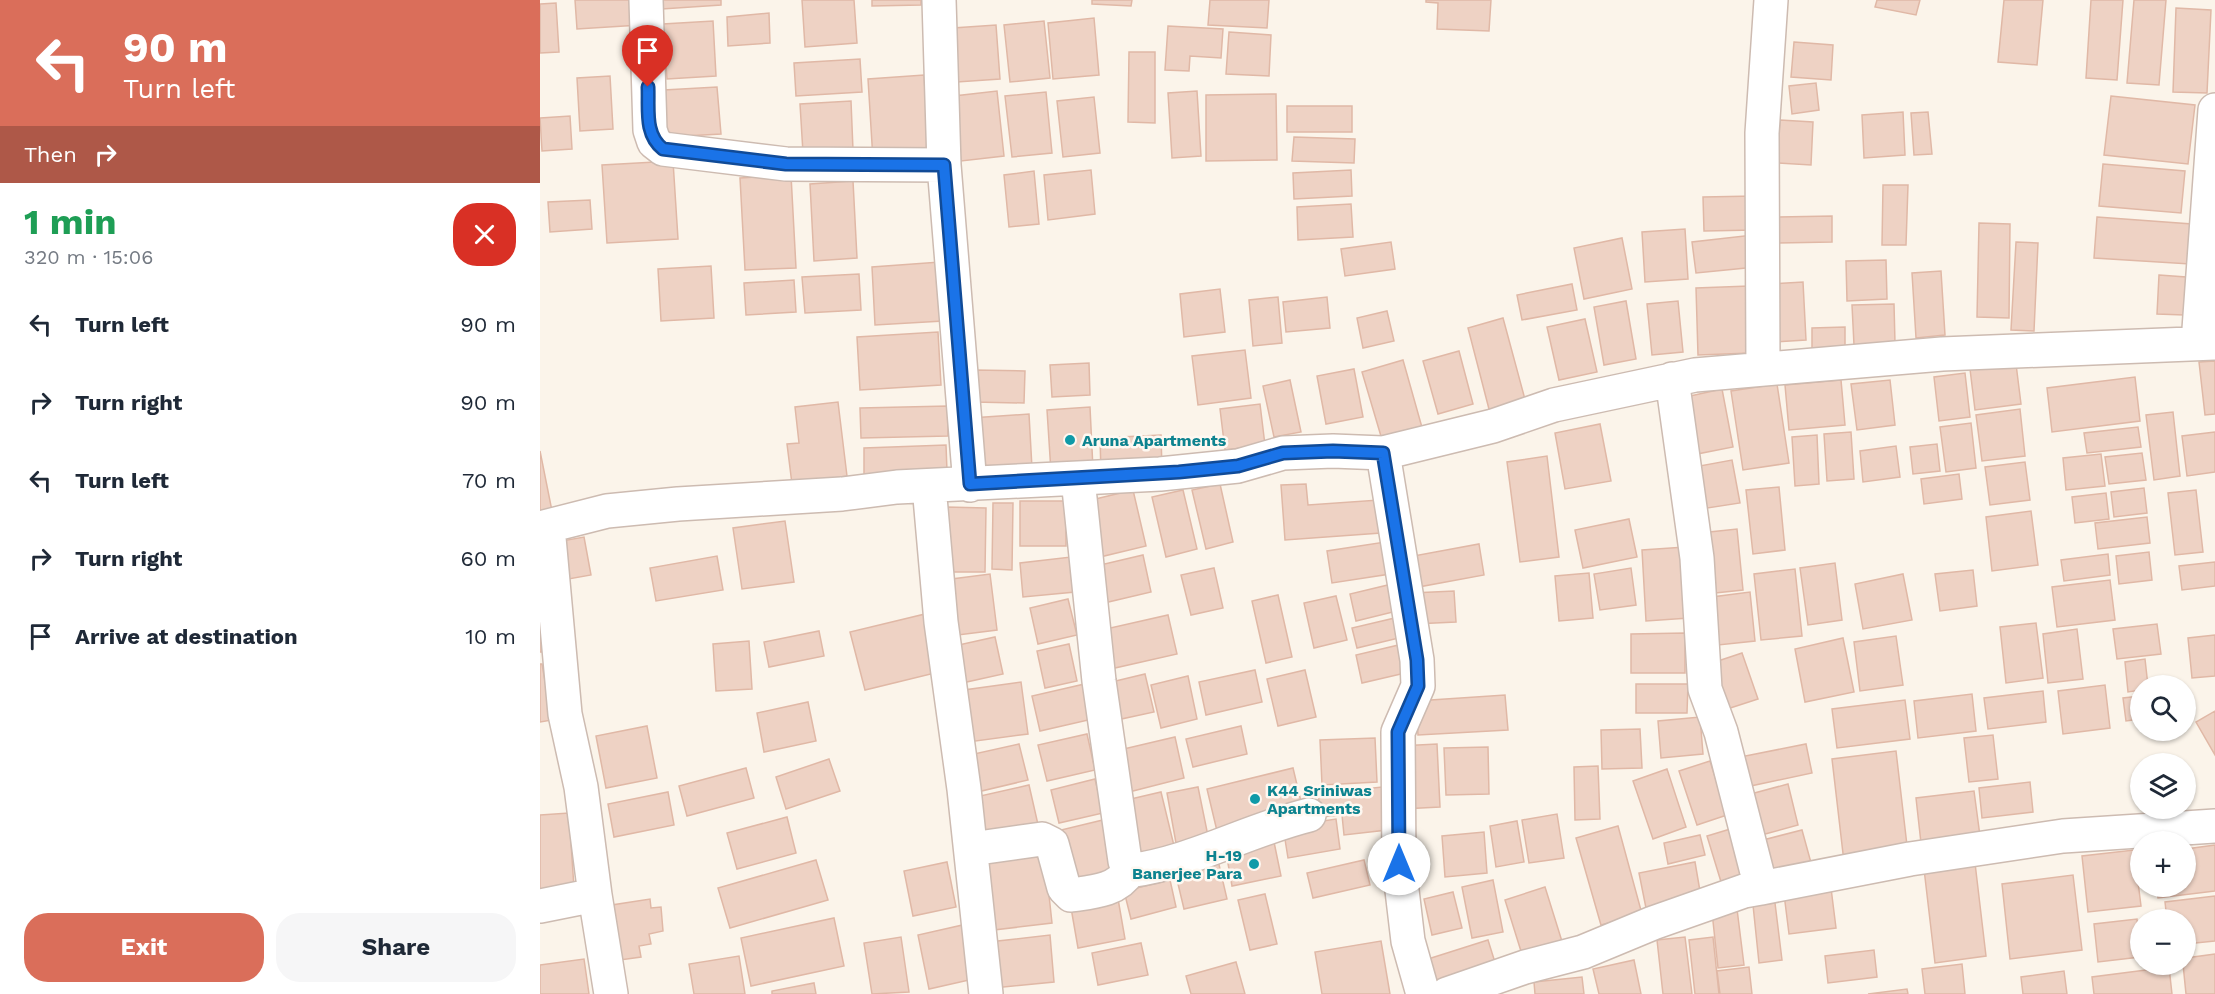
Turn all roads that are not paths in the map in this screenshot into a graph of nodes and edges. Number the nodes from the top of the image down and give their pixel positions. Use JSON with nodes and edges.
{"nodes":[{"id":1,"x":646,"y":0,"type":"edge"},
{"id":2,"x":939,"y":0,"type":"edge"},
{"id":3,"x":1771,"y":0,"type":"edge"},
{"id":4,"x":2215,"y":110,"type":"edge"},
{"id":5,"x":944,"y":165,"type":"junction"},
{"id":6,"x":2206,"y":343,"type":"edge"},
{"id":7,"x":1763,"y":369,"type":"junction"},
{"id":8,"x":1672,"y":379,"type":"junction"},
{"id":9,"x":1383,"y":453,"type":"junction"},
{"id":10,"x":1078,"y":479,"type":"junction"},
{"id":11,"x":970,"y":484,"type":"junction"},
{"id":12,"x":929,"y":486,"type":"junction"},
{"id":13,"x":544,"y":528,"type":"edge"},
{"id":14,"x":1309,"y":815,"type":"dead end"},
{"id":15,"x":2215,"y":826,"type":"edge"},
{"id":16,"x":971,"y":849,"type":"junction"},
{"id":17,"x":1129,"y":871,"type":"junction"},
{"id":18,"x":1761,"y":888,"type":"junction"},
{"id":19,"x":595,"y":895,"type":"junction"},
{"id":20,"x":540,"y":906,"type":"edge"},
{"id":21,"x":611,"y":994,"type":"edge"},
{"id":22,"x":986,"y":994,"type":"edge"},
{"id":23,"x":1423,"y":994,"type":"edge"},
{"id":24,"x":1447,"y":994,"type":"edge"}],
"edges":[{"from":1,"to":5,"type":"street"},
{"from":2,"to":5,"type":"street"},
{"from":3,"to":7,"type":"street"},
{"from":4,"to":6,"type":"street"},
{"from":5,"to":11,"type":"street"},
{"from":6,"to":7,"type":"street"},
{"from":7,"to":8,"type":"street"},
{"from":8,"to":9,"type":"street"},
{"from":8,"to":18,"type":"street"},
{"from":9,"to":10,"type":"street"},
{"from":9,"to":23,"type":"street"},
{"from":10,"to":11,"type":"street"},
{"from":10,"to":17,"type":"street"},
{"from":11,"to":12,"type":"street"},
{"from":12,"to":13,"type":"street"},
{"from":12,"to":16,"type":"street"},
{"from":13,"to":19,"type":"street"},
{"from":14,"to":17,"type":"street"},
{"from":15,"to":18,"type":"street"},
{"from":16,"to":17,"type":"street"},
{"from":16,"to":22,"type":"street"},
{"from":18,"to":24,"type":"street"},
{"from":19,"to":20,"type":"street"},
{"from":19,"to":21,"type":"street"}]}
